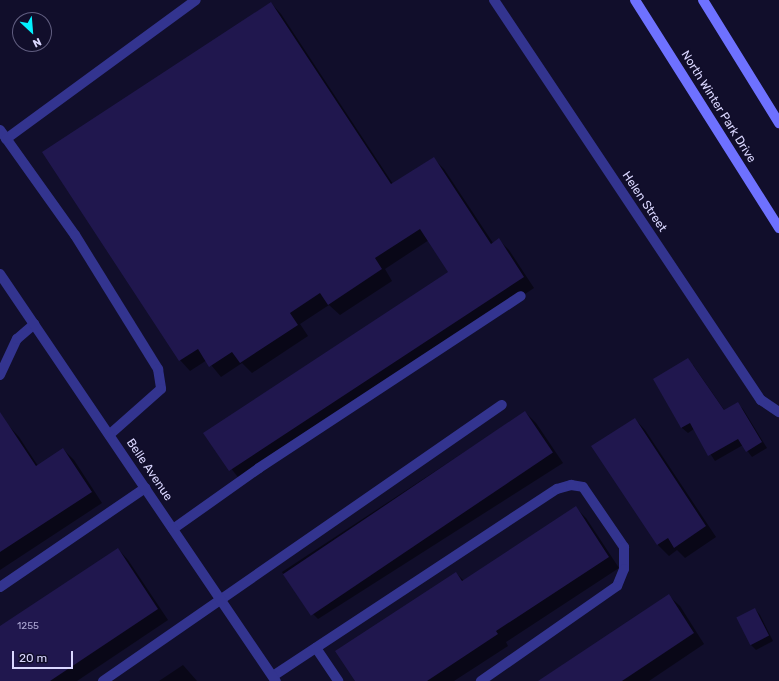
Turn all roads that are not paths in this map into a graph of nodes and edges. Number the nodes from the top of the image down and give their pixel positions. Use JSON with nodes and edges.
{"nodes":[{"id":1,"x":196,"y":0,"type":"edge"},
{"id":2,"x":494,"y":0,"type":"edge"},
{"id":3,"x":635,"y":0,"type":"edge"},
{"id":4,"x":703,"y":0,"type":"edge"},
{"id":5,"x":779,"y":123,"type":"edge"},
{"id":6,"x":2,"y":136,"type":"edge"},
{"id":7,"x":779,"y":228,"type":"edge"},
{"id":8,"x":0,"y":274,"type":"edge"},
{"id":9,"x":521,"y":296,"type":"dead end"},
{"id":10,"x":34,"y":324,"type":"junction"},
{"id":11,"x":0,"y":375,"type":"edge"},
{"id":12,"x":502,"y":405,"type":"dead end"},
{"id":13,"x":779,"y":412,"type":"edge"},
{"id":14,"x":109,"y":435,"type":"junction"},
{"id":15,"x":145,"y":488,"type":"junction"},
{"id":16,"x":173,"y":529,"type":"junction"},
{"id":17,"x":0,"y":587,"type":"edge"},
{"id":18,"x":222,"y":601,"type":"junction"},
{"id":19,"x":316,"y":648,"type":"junction"},
{"id":20,"x":274,"y":678,"type":"edge"},
{"id":21,"x":103,"y":681,"type":"edge"},
{"id":22,"x":338,"y":681,"type":"edge"},
{"id":23,"x":481,"y":681,"type":"edge"}],
"edges":[{"from":1,"to":6,"type":"street"},
{"from":2,"to":13,"type":"street","name":"Helen Street"},
{"from":3,"to":7,"type":"street","name":"North Winter Park Drive"},
{"from":4,"to":5,"type":"street"},
{"from":6,"to":14,"type":"street"},
{"from":8,"to":10,"type":"street","name":"Belle Avenue"},
{"from":9,"to":16,"type":"street"},
{"from":10,"to":11,"type":"street"},
{"from":10,"to":14,"type":"street","name":"Belle Avenue"},
{"from":12,"to":18,"type":"street"},
{"from":14,"to":15,"type":"street","name":"Belle Avenue"},
{"from":15,"to":16,"type":"street","name":"Belle Avenue"},
{"from":15,"to":17,"type":"street"},
{"from":16,"to":18,"type":"street","name":"Belle Avenue"},
{"from":18,"to":20,"type":"street","name":"Belle Avenue"},
{"from":18,"to":21,"type":"street"},
{"from":19,"to":20,"type":"street"},
{"from":19,"to":22,"type":"street"},
{"from":19,"to":23,"type":"street"}]}
